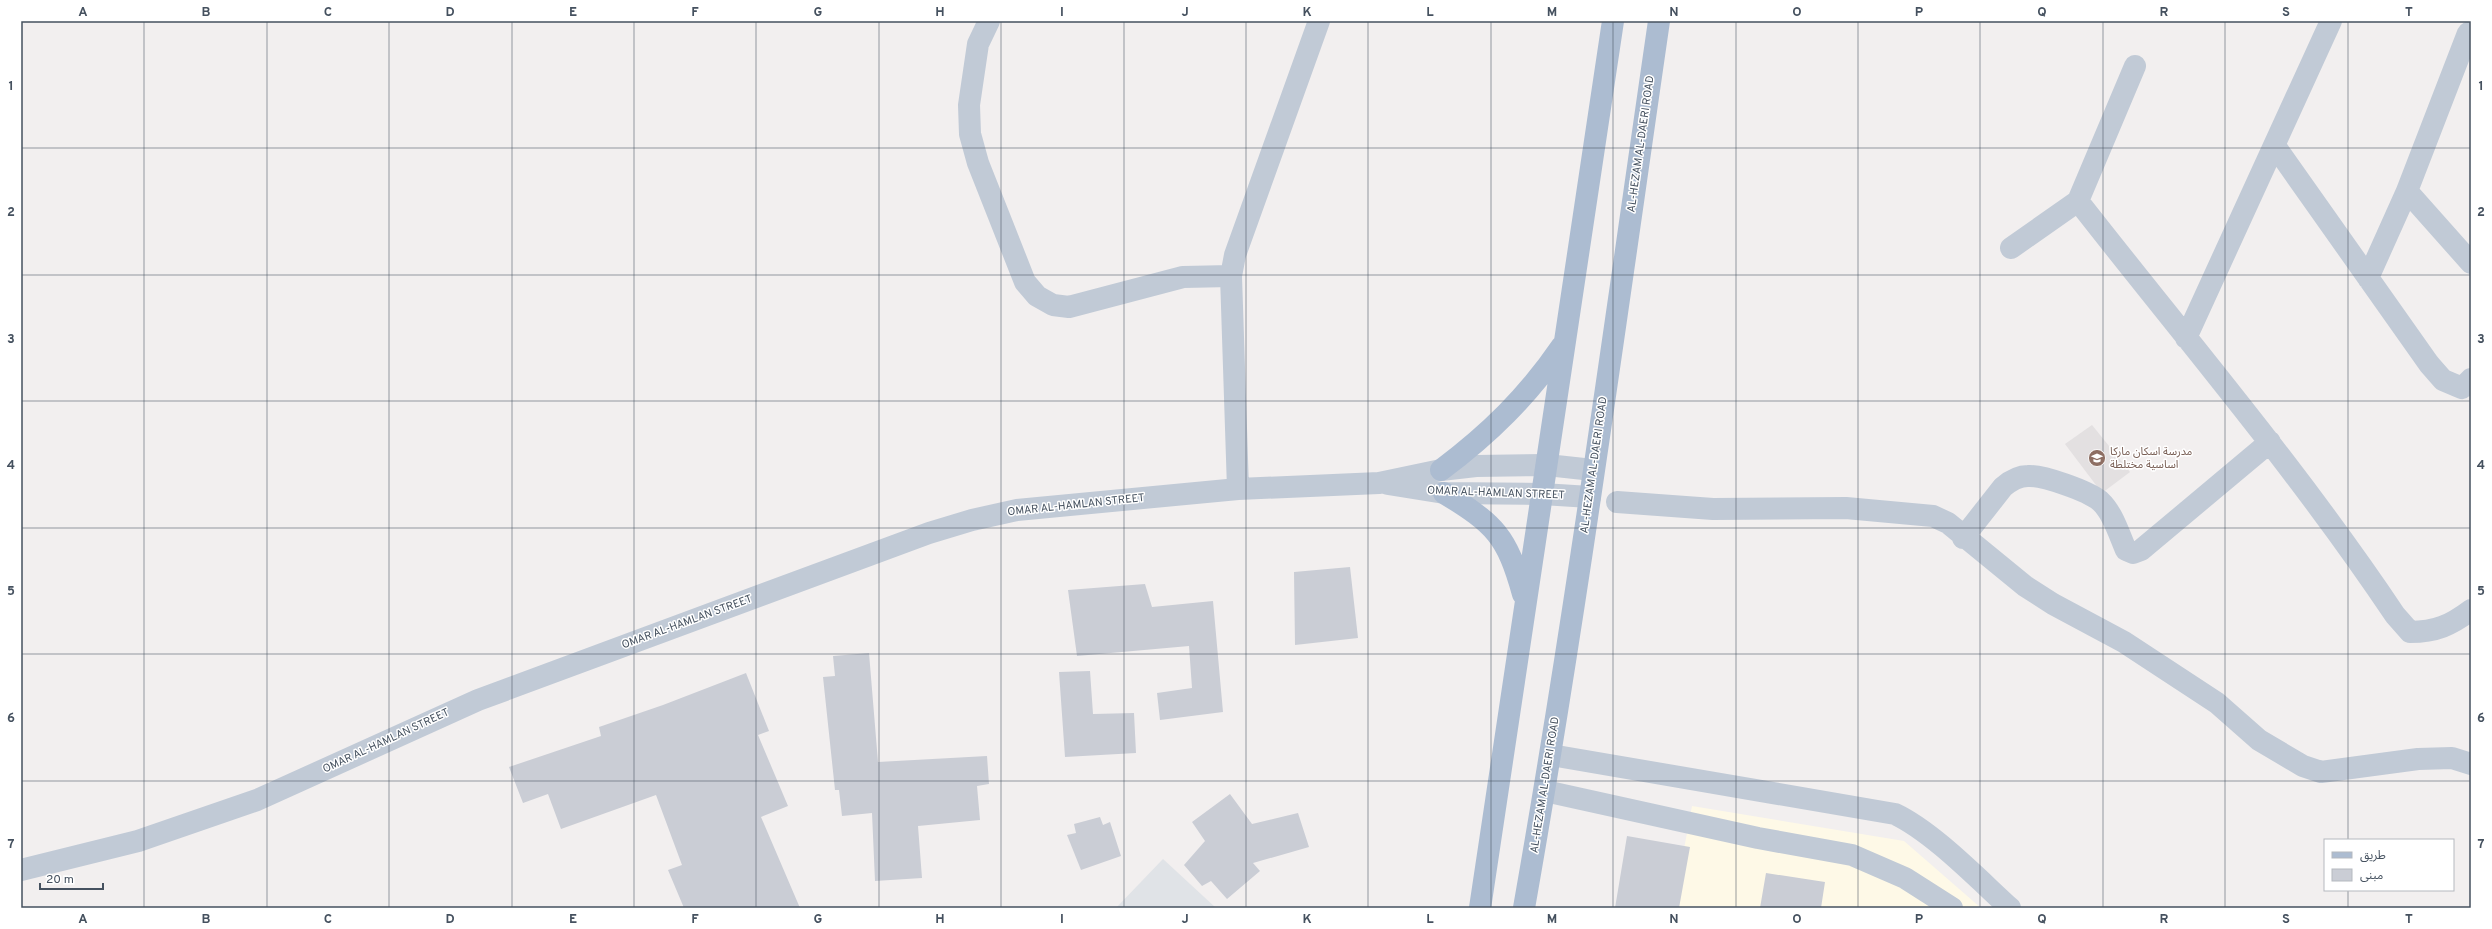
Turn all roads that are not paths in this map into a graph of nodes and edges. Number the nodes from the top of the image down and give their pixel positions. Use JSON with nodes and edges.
{"nodes":[{"id":1,"x":989,"y":21,"type":"edge"},
{"id":2,"x":1319,"y":21,"type":"edge"},
{"id":3,"x":1613,"y":21,"type":"edge"},
{"id":4,"x":1660,"y":21,"type":"edge"},
{"id":5,"x":2331,"y":21,"type":"edge"},
{"id":6,"x":2466,"y":30,"type":"edge"},
{"id":7,"x":2136,"y":66,"type":"dead end"},
{"id":8,"x":2275,"y":146,"type":"junction"},
{"id":9,"x":2407,"y":191,"type":"junction"},
{"id":10,"x":2078,"y":201,"type":"junction"},
{"id":11,"x":2011,"y":248,"type":"dead end"},
{"id":12,"x":2471,"y":263,"type":"edge"},
{"id":13,"x":1231,"y":276,"type":"junction"},
{"id":14,"x":2368,"y":278,"type":"junction"},
{"id":15,"x":2186,"y":338,"type":"junction"},
{"id":16,"x":1564,"y":342,"type":"junction"},
{"id":17,"x":2471,"y":379,"type":"edge"},
{"id":18,"x":2270,"y":442,"type":"junction"},
{"id":19,"x":1546,"y":465,"type":"junction"},
{"id":20,"x":1441,"y":470,"type":"junction"},
{"id":21,"x":1593,"y":470,"type":"junction"},
{"id":22,"x":1379,"y":483,"type":"junction"},
{"id":23,"x":1238,"y":489,"type":"junction"},
{"id":24,"x":1444,"y":493,"type":"junction"},
{"id":25,"x":1542,"y":494,"type":"junction"},
{"id":26,"x":1590,"y":497,"type":"junction"},
{"id":27,"x":1617,"y":502,"type":"dead end"},
{"id":28,"x":1963,"y":538,"type":"junction"},
{"id":29,"x":1526,"y":603,"type":"junction"},
{"id":30,"x":2471,"y":610,"type":"edge"},
{"id":31,"x":1551,"y":755,"type":"junction"},
{"id":32,"x":2471,"y":764,"type":"edge"},
{"id":33,"x":1545,"y":791,"type":"junction"},
{"id":34,"x":21,"y":870,"type":"edge"},
{"id":35,"x":1480,"y":908,"type":"edge"},
{"id":36,"x":1524,"y":908,"type":"edge"},
{"id":37,"x":1952,"y":908,"type":"edge"},
{"id":38,"x":2010,"y":908,"type":"edge"}],
"edges":[{"from":1,"to":13,"type":"street"},
{"from":2,"to":13,"type":"street"},
{"from":3,"to":16,"type":"main road"},
{"from":4,"to":21,"type":"main road","name":"AL-HEZAM AL-DAERI ROAD"},
{"from":5,"to":8,"type":"street"},
{"from":6,"to":9,"type":"street"},
{"from":7,"to":10,"type":"street"},
{"from":8,"to":14,"type":"street"},
{"from":8,"to":15,"type":"street"},
{"from":9,"to":12,"type":"street"},
{"from":9,"to":14,"type":"street"},
{"from":10,"to":11,"type":"street"},
{"from":10,"to":15,"type":"street"},
{"from":13,"to":23,"type":"street"},
{"from":14,"to":17,"type":"street"},
{"from":15,"to":18,"type":"street"},
{"from":16,"to":19,"type":"main road"},
{"from":16,"to":20,"type":"main road"},
{"from":18,"to":28,"type":"street"},
{"from":18,"to":30,"type":"street"},
{"from":19,"to":20,"type":"street","name":"OMAR AL-HAMLAN STREET"},
{"from":19,"to":21,"type":"street","name":"OMAR AL-HAMLAN STREET"},
{"from":19,"to":25,"type":"main road"},
{"from":20,"to":22,"type":"street","name":"OMAR AL-HAMLAN STREET"},
{"from":21,"to":26,"type":"main road","name":"AL-HEZAM AL-DAERI ROAD"},
{"from":22,"to":23,"type":"street","name":"OMAR AL-HAMLAN STREET"},
{"from":22,"to":24,"type":"street","name":"OMAR AL-HAMLAN STREET"},
{"from":23,"to":34,"type":"street","name":"OMAR AL-HAMLAN STREET"},
{"from":24,"to":25,"type":"street","name":"OMAR AL-HAMLAN STREET"},
{"from":24,"to":29,"type":"main road"},
{"from":25,"to":26,"type":"street","name":"OMAR AL-HAMLAN STREET"},
{"from":25,"to":29,"type":"main road"},
{"from":26,"to":31,"type":"main road","name":"AL-HEZAM AL-DAERI ROAD"},
{"from":27,"to":28,"type":"street"},
{"from":28,"to":32,"type":"street"},
{"from":29,"to":35,"type":"main road"},
{"from":31,"to":33,"type":"main road","name":"AL-HEZAM AL-DAERI ROAD"},
{"from":31,"to":38,"type":"street"},
{"from":33,"to":36,"type":"main road","name":"AL-HEZAM AL-DAERI ROAD"},
{"from":33,"to":37,"type":"street"}]}
